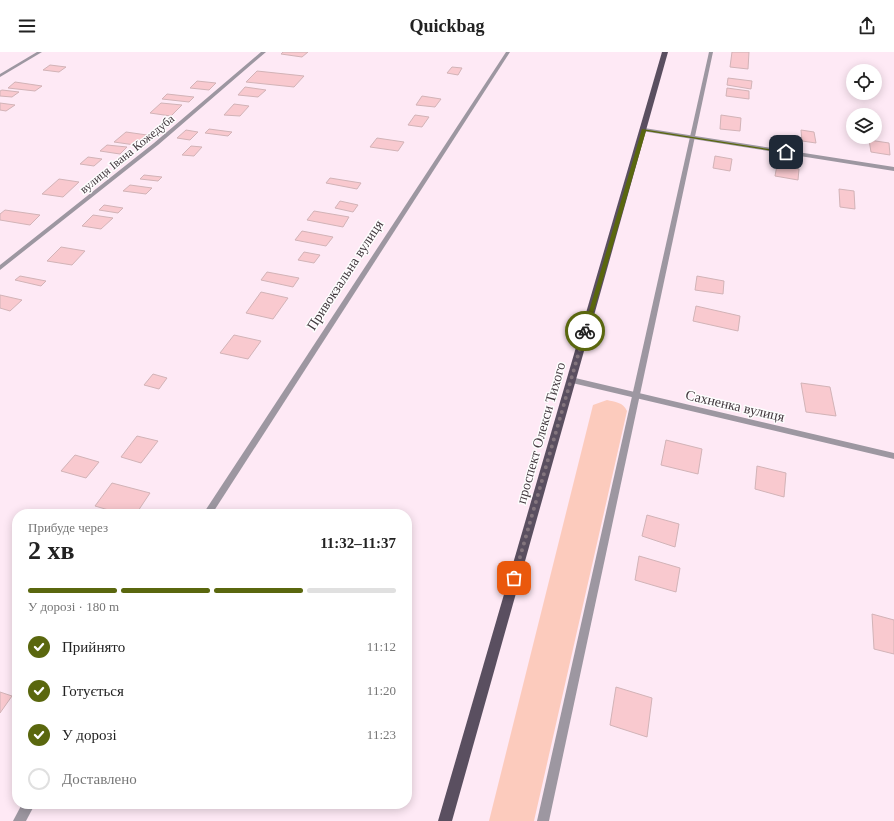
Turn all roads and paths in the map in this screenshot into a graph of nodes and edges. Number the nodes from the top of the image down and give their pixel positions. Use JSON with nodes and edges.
{"nodes":[{"id":1,"x":40,"y":52,"type":"edge"},
{"id":2,"x":264,"y":52,"type":"edge"},
{"id":3,"x":508,"y":52,"type":"edge"},
{"id":4,"x":665,"y":52,"type":"edge"},
{"id":5,"x":711,"y":52,"type":"edge"},
{"id":6,"x":0,"y":76,"type":"edge"},
{"id":7,"x":644,"y":130,"type":"junction"},
{"id":8,"x":692,"y":137,"type":"junction"},
{"id":9,"x":894,"y":169,"type":"edge"},
{"id":10,"x":0,"y":268,"type":"edge"},
{"id":11,"x":571,"y":380,"type":"junction"},
{"id":12,"x":636,"y":396,"type":"junction"},
{"id":13,"x":894,"y":456,"type":"edge"},
{"id":14,"x":210,"y":509,"type":"edge"},
{"id":15,"x":26,"y":809,"type":"edge"},
{"id":16,"x":18,"y":821,"type":"edge"},
{"id":17,"x":445,"y":821,"type":"edge"},
{"id":18,"x":543,"y":821,"type":"edge"}],
"edges":[{"from":1,"to":6,"type":"street"},
{"from":2,"to":10,"type":"street","name":"вулиця Івана Кожедуба"},
{"from":3,"to":14,"type":"street","name":"Привокзальна вулиця"},
{"from":4,"to":7,"type":"main road","name":"проспект Олекси Тихого"},
{"from":5,"to":8,"type":"street"},
{"from":7,"to":8,"type":"street"},
{"from":7,"to":11,"type":"main road","name":"проспект Олекси Тихого"},
{"from":8,"to":9,"type":"street"},
{"from":8,"to":12,"type":"street"},
{"from":11,"to":12,"type":"street","name":"Сахненка вулиця"},
{"from":11,"to":17,"type":"main road","name":"проспект Олекси Тихого"},
{"from":12,"to":13,"type":"street","name":"Сахненка вулиця"},
{"from":12,"to":18,"type":"street"},
{"from":15,"to":16,"type":"street"}]}
